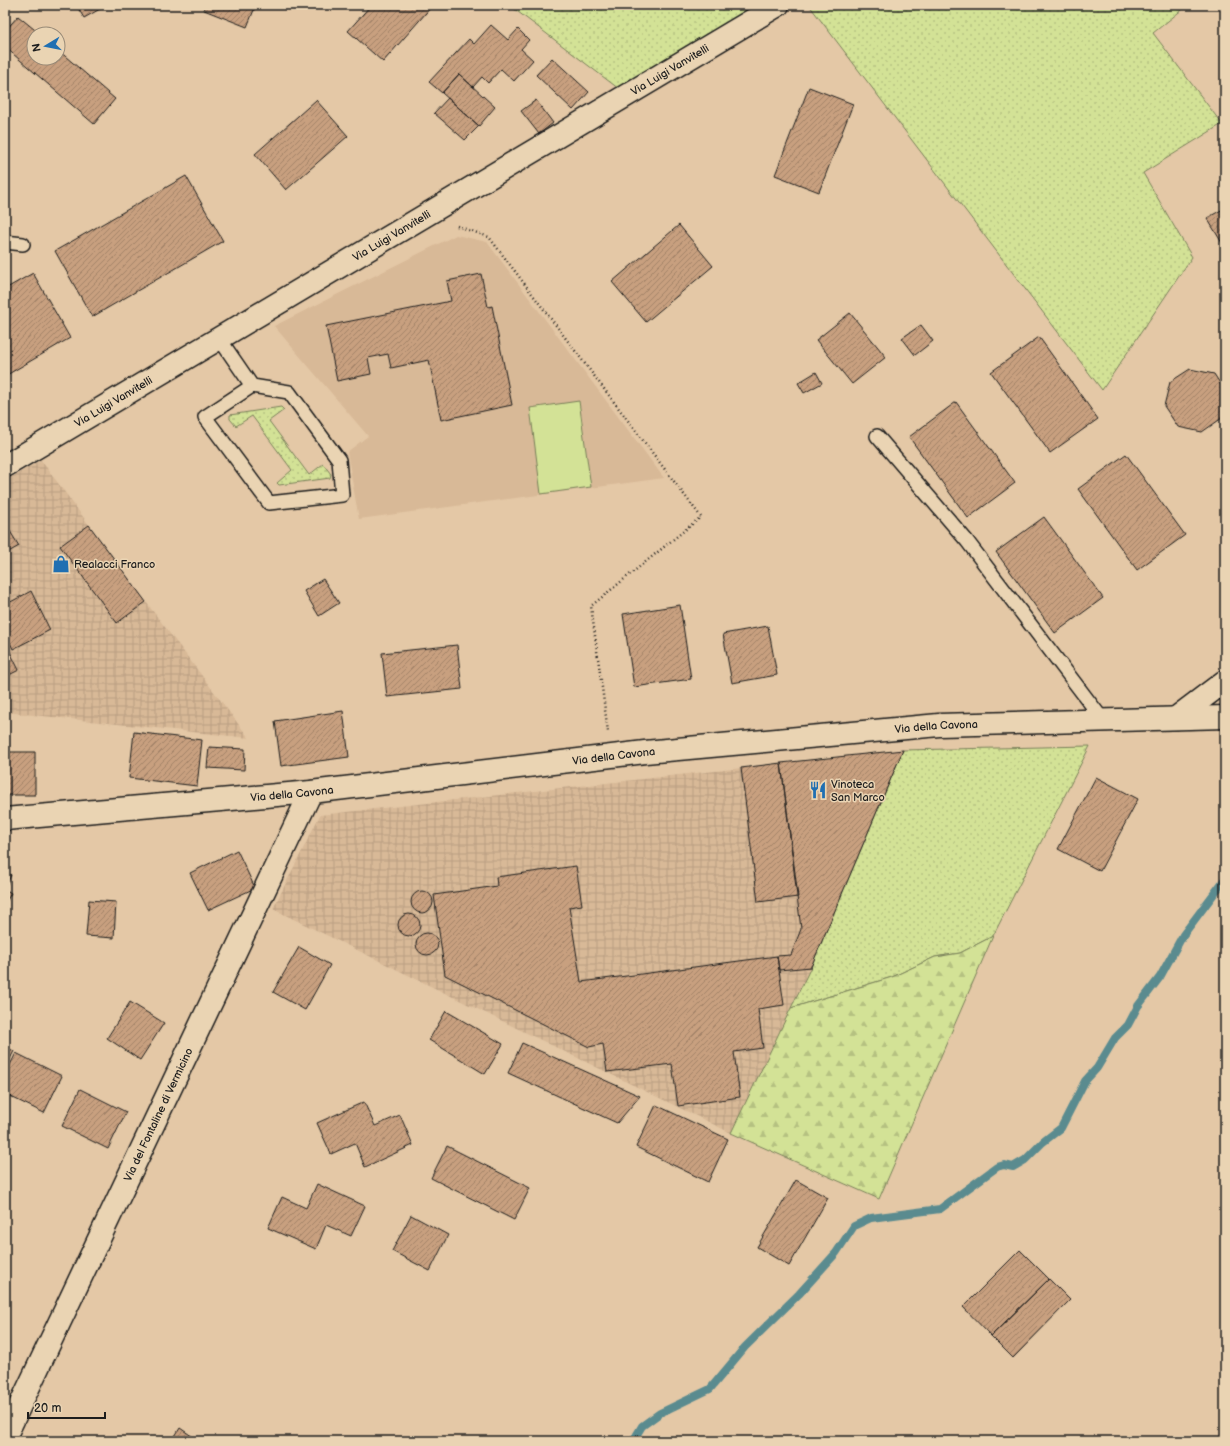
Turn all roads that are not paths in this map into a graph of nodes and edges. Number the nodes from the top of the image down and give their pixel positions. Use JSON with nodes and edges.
{"nodes":[{"id":1,"x":778,"y":5,"type":"edge"},
{"id":2,"x":5,"y":242,"type":"edge"},
{"id":3,"x":23,"y":244,"type":"dead end"},
{"id":4,"x":219,"y":338,"type":"junction"},
{"id":5,"x":252,"y":386,"type":"junction"},
{"id":6,"x":877,"y":436,"type":"dead end"},
{"id":7,"x":5,"y":466,"type":"edge"},
{"id":8,"x":1225,"y":681,"type":"edge"},
{"id":9,"x":1225,"y":717,"type":"edge"},
{"id":10,"x":1176,"y":718,"type":"junction"},
{"id":11,"x":1102,"y":720,"type":"junction"},
{"id":12,"x":311,"y":792,"type":"junction"},
{"id":13,"x":5,"y":819,"type":"edge"},
{"id":14,"x":5,"y":1437,"type":"edge"}],
"edges":[{"from":1,"to":4,"type":"street","name":"Via Luigi Vanvitelli"},
{"from":2,"to":3,"type":"lane"},
{"from":4,"to":5,"type":"lane"},
{"from":4,"to":7,"type":"street","name":"Via Luigi Vanvitelli"},
{"from":5,"to":5,"type":"lane"},
{"from":6,"to":11,"type":"lane"},
{"from":8,"to":10,"type":"street"},
{"from":9,"to":10,"type":"street","name":"Via della Cavona"},
{"from":10,"to":11,"type":"street","name":"Via della Cavona"},
{"from":11,"to":12,"type":"street","name":"Via della Cavona"},
{"from":12,"to":13,"type":"street","name":"Via della Cavona"},
{"from":12,"to":14,"type":"street","name":"Via del Fontaline di Vermicino"}]}
